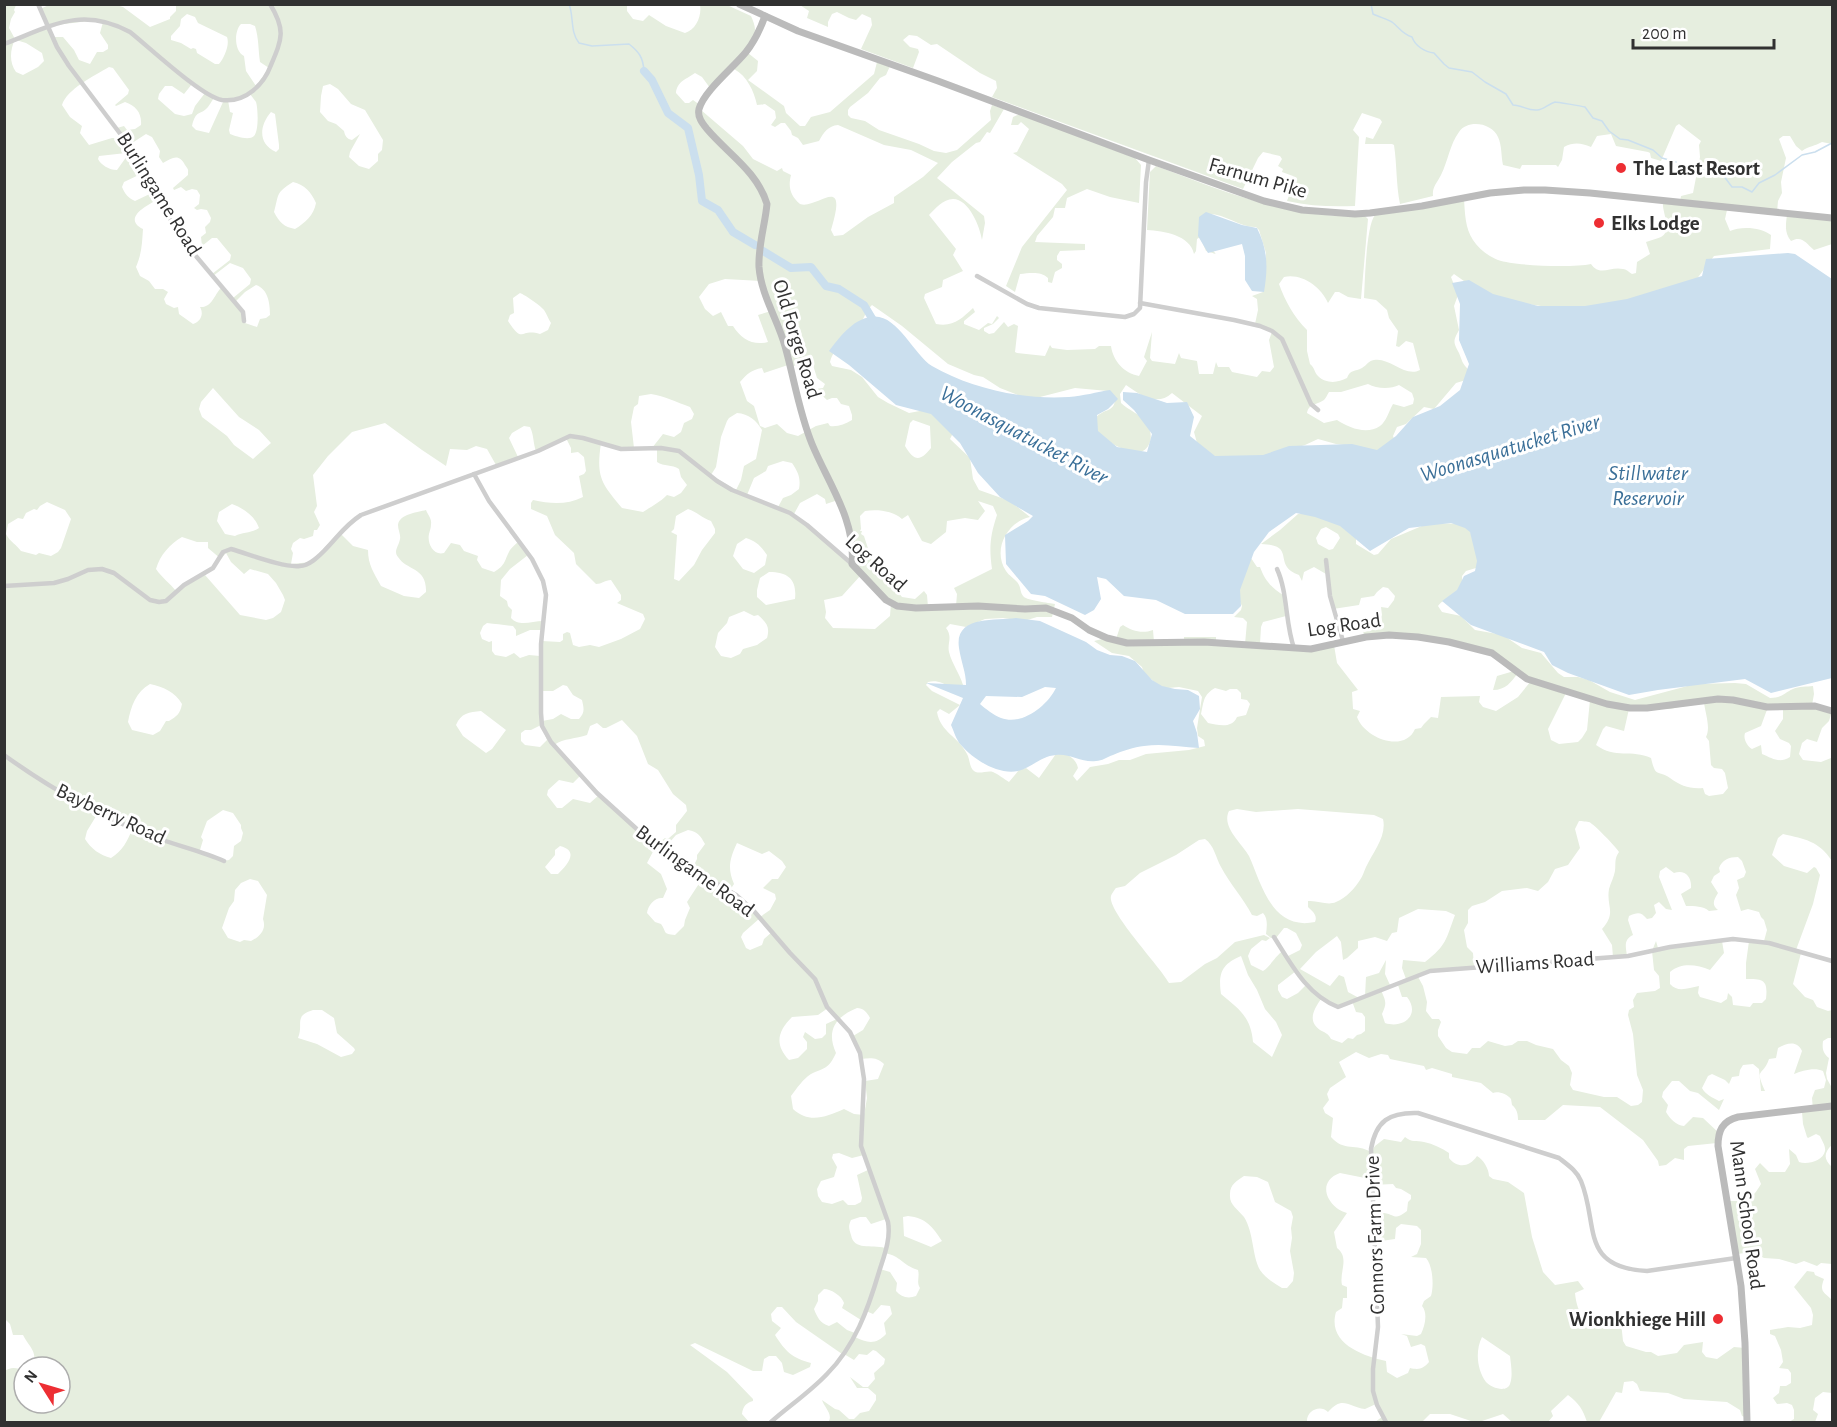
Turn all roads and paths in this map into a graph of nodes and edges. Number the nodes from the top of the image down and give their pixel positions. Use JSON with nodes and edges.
{"nodes":[{"id":1,"x":38,"y":4,"type":"edge"},
{"id":2,"x":270,"y":4,"type":"edge"},
{"id":3,"x":739,"y":4,"type":"edge"},
{"id":4,"x":750,"y":7,"type":"edge"},
{"id":5,"x":765,"y":16,"type":"junction"},
{"id":6,"x":48,"y":26,"type":"junction"},
{"id":7,"x":4,"y":44,"type":"edge"},
{"id":8,"x":1149,"y":160,"type":"junction"},
{"id":9,"x":1833,"y":218,"type":"edge"},
{"id":10,"x":978,"y":276,"type":"dead end"},
{"id":11,"x":1140,"y":303,"type":"junction"},
{"id":12,"x":244,"y":321,"type":"dead end"},
{"id":13,"x":1318,"y":410,"type":"dead end"},
{"id":14,"x":474,"y":474,"type":"junction"},
{"id":15,"x":1326,"y":560,"type":"dead end"},
{"id":16,"x":852,"y":564,"type":"junction"},
{"id":17,"x":1277,"y":569,"type":"dead end"},
{"id":18,"x":4,"y":586,"type":"edge"},
{"id":19,"x":1343,"y":641,"type":"junction"},
{"id":20,"x":1294,"y":648,"type":"junction"},
{"id":21,"x":1833,"y":711,"type":"edge"},
{"id":22,"x":4,"y":755,"type":"edge"},
{"id":23,"x":224,"y":861,"type":"dead end"},
{"id":24,"x":1274,"y":937,"type":"dead end"},
{"id":25,"x":1833,"y":961,"type":"edge"},
{"id":26,"x":1833,"y":1106,"type":"edge"},
{"id":27,"x":1736,"y":1258,"type":"junction"},
{"id":28,"x":771,"y":1422,"type":"edge"},
{"id":29,"x":1386,"y":1422,"type":"edge"},
{"id":30,"x":1747,"y":1422,"type":"edge"}],
"edges":[{"from":1,"to":6,"type":"street","name":"Burlingame Road"},
{"from":2,"to":6,"type":"street"},
{"from":3,"to":4,"type":"street","name":"Farnum Pike"},
{"from":4,"to":5,"type":"street","name":"Farnum Pike"},
{"from":5,"to":8,"type":"street","name":"Farnum Pike"},
{"from":5,"to":16,"type":"street","name":"Old Forge Road"},
{"from":6,"to":7,"type":"street"},
{"from":6,"to":12,"type":"street","name":"Burlingame Road"},
{"from":8,"to":9,"type":"street","name":"Farnum Pike"},
{"from":8,"to":11,"type":"street"},
{"from":10,"to":11,"type":"street"},
{"from":11,"to":13,"type":"street"},
{"from":14,"to":16,"type":"street","name":"Log Road"},
{"from":14,"to":18,"type":"street","name":"Log Road"},
{"from":14,"to":28,"type":"street","name":"Burlingame Road"},
{"from":15,"to":19,"type":"street"},
{"from":16,"to":20,"type":"street","name":"Log Road"},
{"from":17,"to":20,"type":"street"},
{"from":19,"to":20,"type":"street","name":"Log Road"},
{"from":19,"to":21,"type":"street","name":"Log Road"},
{"from":22,"to":23,"type":"street","name":"Bayberry Road"},
{"from":24,"to":25,"type":"street","name":"Williams Road"},
{"from":26,"to":27,"type":"street","name":"Mann School Road"},
{"from":27,"to":29,"type":"street","name":"Connors Farm Drive"},
{"from":27,"to":30,"type":"street","name":"Mann School Road"}]}
